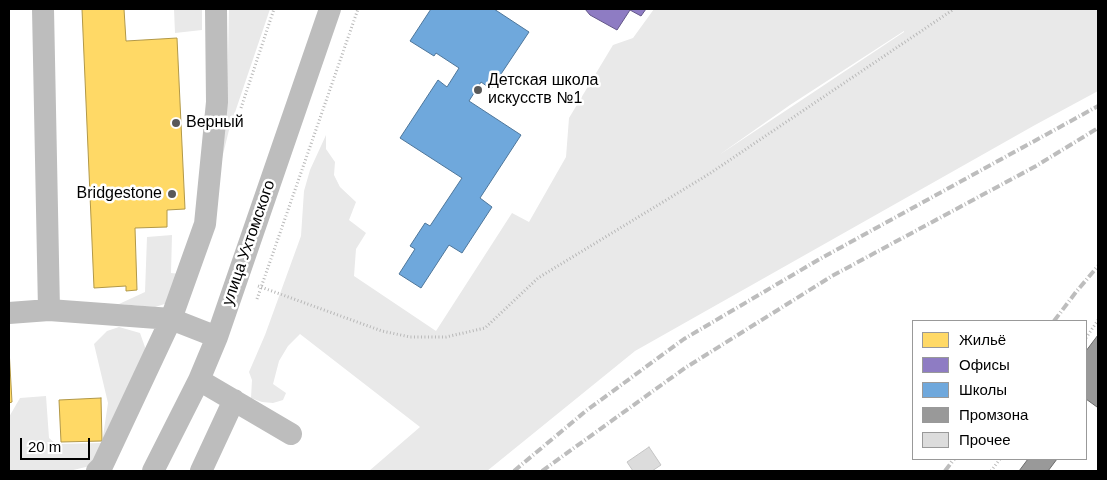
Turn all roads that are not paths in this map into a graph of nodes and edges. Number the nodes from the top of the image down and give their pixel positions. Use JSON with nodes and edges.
{"nodes":[{"id":1,"x":42,"y":9,"type":"edge"},
{"id":2,"x":216,"y":9,"type":"edge"},
{"id":3,"x":330,"y":9,"type":"edge"},
{"id":4,"x":49,"y":310,"type":"junction"},
{"id":5,"x":9,"y":313,"type":"edge"},
{"id":6,"x":172,"y":319,"type":"junction"},
{"id":7,"x":217,"y":336,"type":"junction"},
{"id":8,"x":199,"y":380,"type":"junction"},
{"id":9,"x":234,"y":400,"type":"junction"},
{"id":10,"x":291,"y":434,"type":"dead end"},
{"id":11,"x":97,"y":471,"type":"edge"},
{"id":12,"x":153,"y":471,"type":"edge"},
{"id":13,"x":201,"y":471,"type":"edge"}],
"edges":[{"from":1,"to":4,"type":"street"},
{"from":2,"to":6,"type":"street"},
{"from":3,"to":7,"type":"street","name":"улица Ухтомского"},
{"from":4,"to":5,"type":"street"},
{"from":4,"to":6,"type":"street"},
{"from":6,"to":7,"type":"street"},
{"from":6,"to":11,"type":"street"},
{"from":7,"to":8,"type":"street","name":"улица Ухтомского"},
{"from":8,"to":9,"type":"street"},
{"from":8,"to":12,"type":"street","name":"улица Ухтомского"},
{"from":9,"to":10,"type":"street"},
{"from":9,"to":13,"type":"street"}]}
